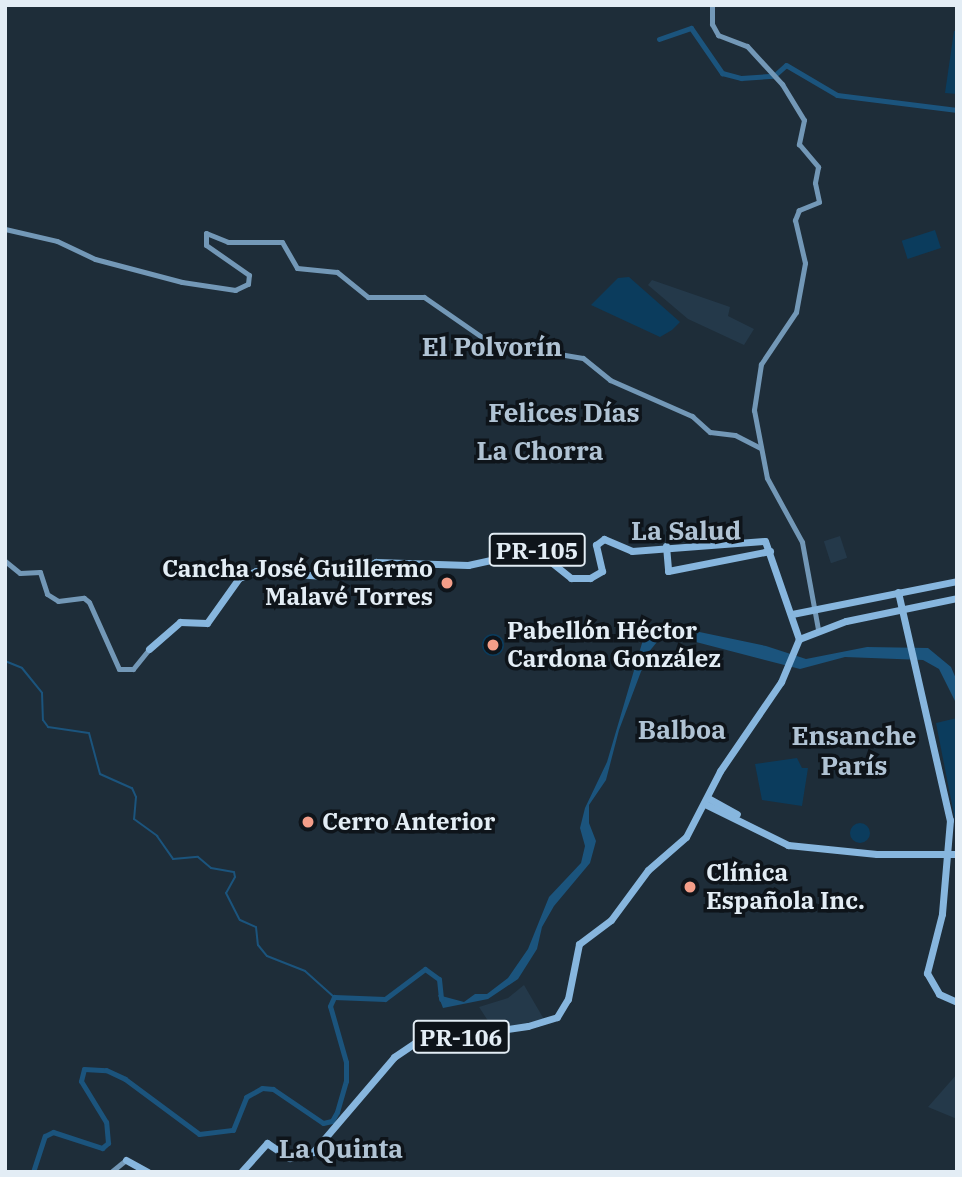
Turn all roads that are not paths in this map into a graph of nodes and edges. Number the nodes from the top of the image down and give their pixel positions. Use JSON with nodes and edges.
{"nodes":[{"id":1,"x":712,"y":5,"type":"edge"},
{"id":2,"x":5,"y":229,"type":"edge"},
{"id":3,"x":760,"y":448,"type":"junction"},
{"id":4,"x":666,"y":546,"type":"junction"},
{"id":5,"x":770,"y":551,"type":"junction"},
{"id":6,"x":5,"y":561,"type":"edge"},
{"id":7,"x":957,"y":581,"type":"edge"},
{"id":8,"x":898,"y":592,"type":"junction"},
{"id":9,"x":957,"y":598,"type":"edge"},
{"id":10,"x":902,"y":609,"type":"junction"},
{"id":11,"x":811,"y":610,"type":"junction"},
{"id":12,"x":792,"y":614,"type":"junction"},
{"id":13,"x":818,"y":629,"type":"junction"},
{"id":14,"x":799,"y":639,"type":"junction"},
{"id":15,"x":149,"y":649,"type":"joint"},
{"id":16,"x":708,"y":802,"type":"junction"},
{"id":17,"x":734,"y":815,"type":"junction"},
{"id":18,"x":698,"y":817,"type":"junction"},
{"id":19,"x":953,"y":840,"type":"edge"},
{"id":20,"x":953,"y":854,"type":"edge"},
{"id":21,"x":926,"y":855,"type":"junction"},
{"id":22,"x":957,"y":1003,"type":"edge"},
{"id":23,"x":126,"y":1160,"type":"joint"},
{"id":24,"x":111,"y":1172,"type":"edge"},
{"id":25,"x":148,"y":1172,"type":"edge"},
{"id":26,"x":241,"y":1172,"type":"edge"}],
"edges":[{"from":1,"to":3,"type":"street"},
{"from":2,"to":3,"type":"street"},
{"from":3,"to":11,"type":"street"},
{"from":4,"to":5,"type":"main road","number":"PR-105"},
{"from":4,"to":5,"type":"main road"},
{"from":4,"to":15,"type":"main road","number":"PR-105"},
{"from":5,"to":12,"type":"main road"},
{"from":6,"to":15,"type":"street","number":"PR-105"},
{"from":7,"to":8,"type":"main road"},
{"from":8,"to":10,"type":"main road"},
{"from":8,"to":11,"type":"main road"},
{"from":9,"to":10,"type":"main road"},
{"from":10,"to":13,"type":"main road"},
{"from":10,"to":19,"type":"main road"},
{"from":11,"to":12,"type":"main road"},
{"from":11,"to":13,"type":"street"},
{"from":12,"to":14,"type":"main road"},
{"from":13,"to":14,"type":"main road"},
{"from":14,"to":16,"type":"main road","number":"PR-106"},
{"from":16,"to":17,"type":"main road"},
{"from":16,"to":18,"type":"main road","number":"PR-106"},
{"from":17,"to":18,"type":"main road"},
{"from":17,"to":21,"type":"main road"},
{"from":18,"to":26,"type":"main road","number":"PR-106"},
{"from":19,"to":20,"type":"main road"},
{"from":19,"to":21,"type":"main road"},
{"from":20,"to":21,"type":"main road"},
{"from":20,"to":22,"type":"main road"},
{"from":23,"to":24,"type":"street"},
{"from":23,"to":25,"type":"main road"}]}
